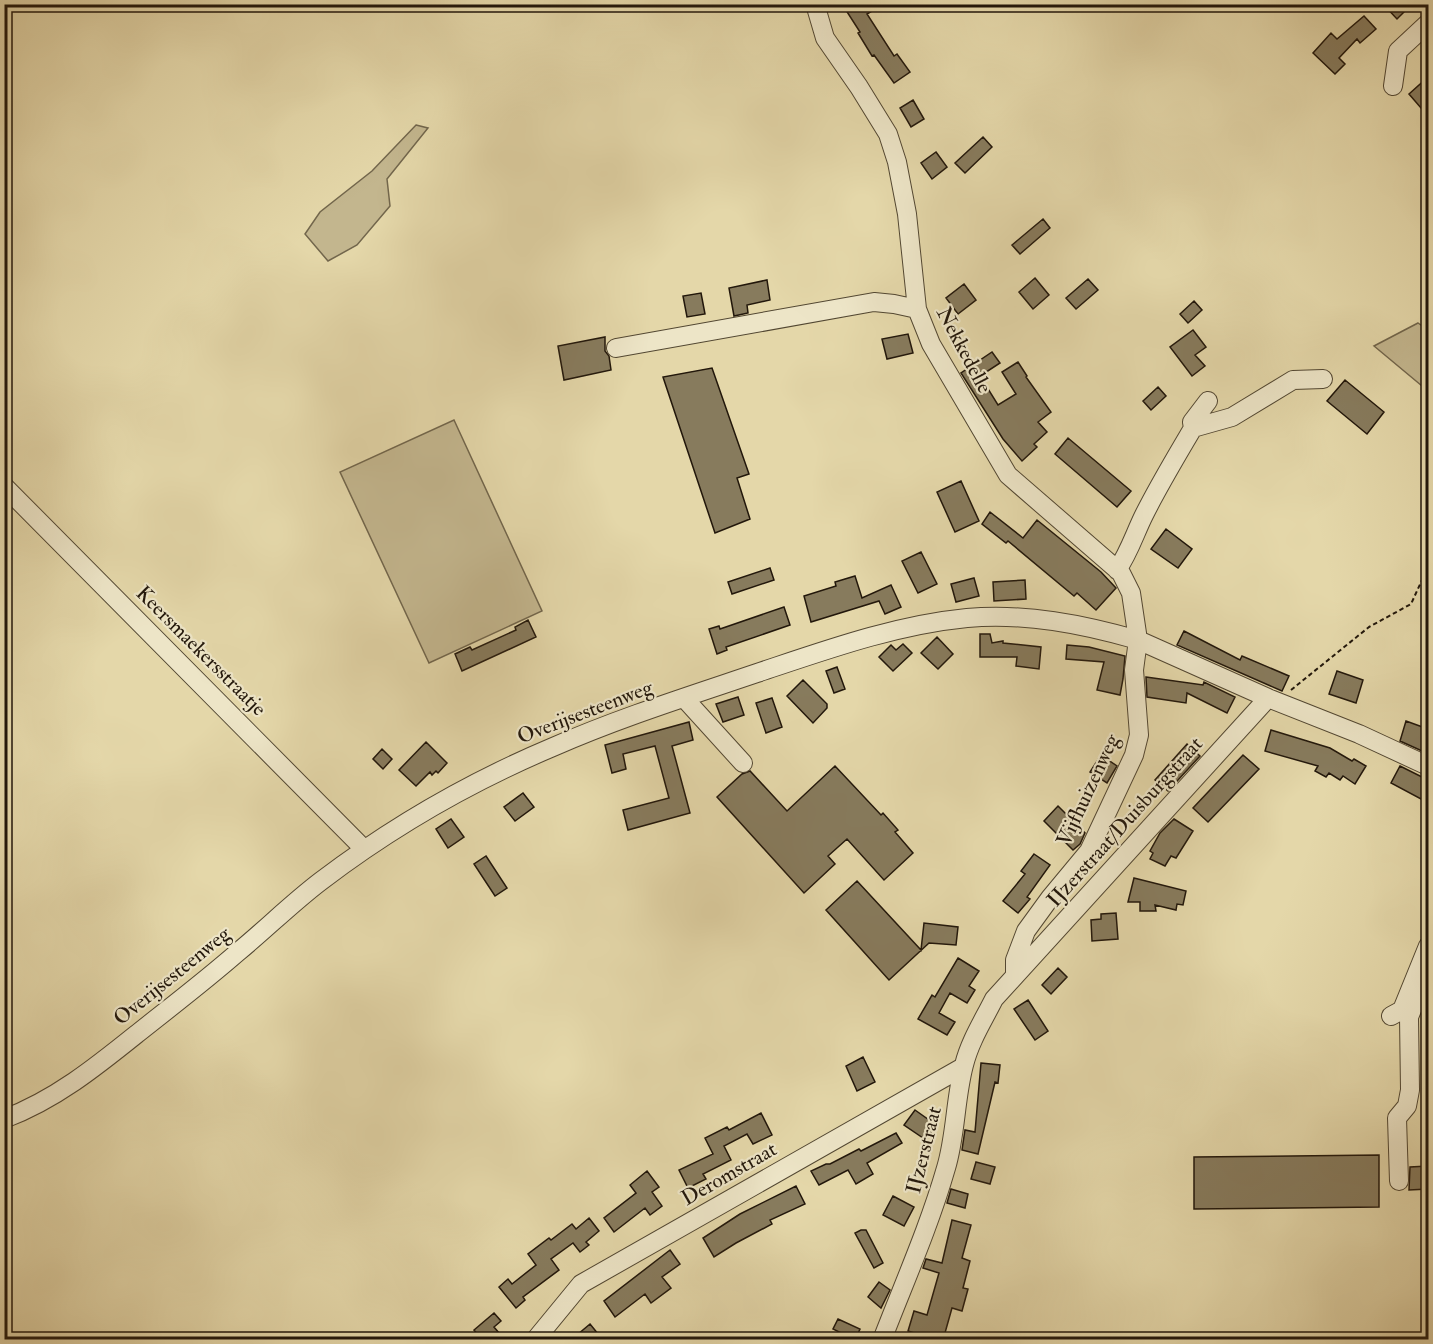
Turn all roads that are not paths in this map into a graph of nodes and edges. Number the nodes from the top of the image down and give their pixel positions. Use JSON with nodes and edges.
{"nodes":[{"id":1,"x":815,"y":4,"type":"edge"},
{"id":2,"x":1428,"y":23,"type":"edge"},
{"id":3,"x":1393,"y":86,"type":"dead end"},
{"id":4,"x":916,"y":309,"type":"junction"},
{"id":5,"x":616,"y":348,"type":"dead end"},
{"id":6,"x":1323,"y":379,"type":"dead end"},
{"id":7,"x":1208,"y":401,"type":"dead end"},
{"id":8,"x":1193,"y":428,"type":"junction"},
{"id":9,"x":4,"y":486,"type":"edge"},
{"id":10,"x":1117,"y":570,"type":"junction"},
{"id":11,"x":1138,"y":640,"type":"junction"},
{"id":12,"x":684,"y":698,"type":"junction"},
{"id":13,"x":1272,"y":700,"type":"junction"},
{"id":14,"x":743,"y":763,"type":"dead end"},
{"id":15,"x":1428,"y":766,"type":"edge"},
{"id":16,"x":364,"y":849,"type":"junction"},
{"id":17,"x":1428,"y":946,"type":"edge"},
{"id":18,"x":1428,"y":971,"type":"edge"},
{"id":19,"x":1015,"y":976,"type":"junction"},
{"id":20,"x":1390,"y":1016,"type":"dead end"},
{"id":21,"x":963,"y":1067,"type":"junction"},
{"id":22,"x":4,"y":1119,"type":"edge"},
{"id":23,"x":1399,"y":1181,"type":"dead end"},
{"id":24,"x":535,"y":1340,"type":"edge"},
{"id":25,"x":882,"y":1340,"type":"edge"}],
"edges":[{"from":1,"to":4,"type":"street","name":"Nekkedelle"},
{"from":2,"to":3,"type":"street"},
{"from":4,"to":5,"type":"street"},
{"from":4,"to":10,"type":"street","name":"Nekkedelle"},
{"from":6,"to":8,"type":"street"},
{"from":7,"to":8,"type":"street"},
{"from":8,"to":10,"type":"street"},
{"from":9,"to":16,"type":"street","name":"Keersmaekersstraatje"},
{"from":10,"to":11,"type":"street","name":"Nekkedelle"},
{"from":11,"to":12,"type":"street","name":"Overijsesteenweg"},
{"from":11,"to":13,"type":"street","name":"Overijsesteenweg"},
{"from":11,"to":19,"type":"street","name":"Vijfhuizenweg"},
{"from":12,"to":14,"type":"street"},
{"from":12,"to":16,"type":"street","name":"Overijsesteenweg"},
{"from":13,"to":15,"type":"street","name":"Overijsesteenweg"},
{"from":13,"to":19,"type":"street","name":"IJzerstraat/Duisburgstraat"},
{"from":16,"to":22,"type":"street","name":"Overijsesteenweg"},
{"from":17,"to":20,"type":"street"},
{"from":18,"to":23,"type":"street"},
{"from":19,"to":21,"type":"street","name":"IJzerstraat"},
{"from":21,"to":24,"type":"street","name":"Deromstraat"},
{"from":21,"to":25,"type":"street","name":"IJzerstraat"}]}
